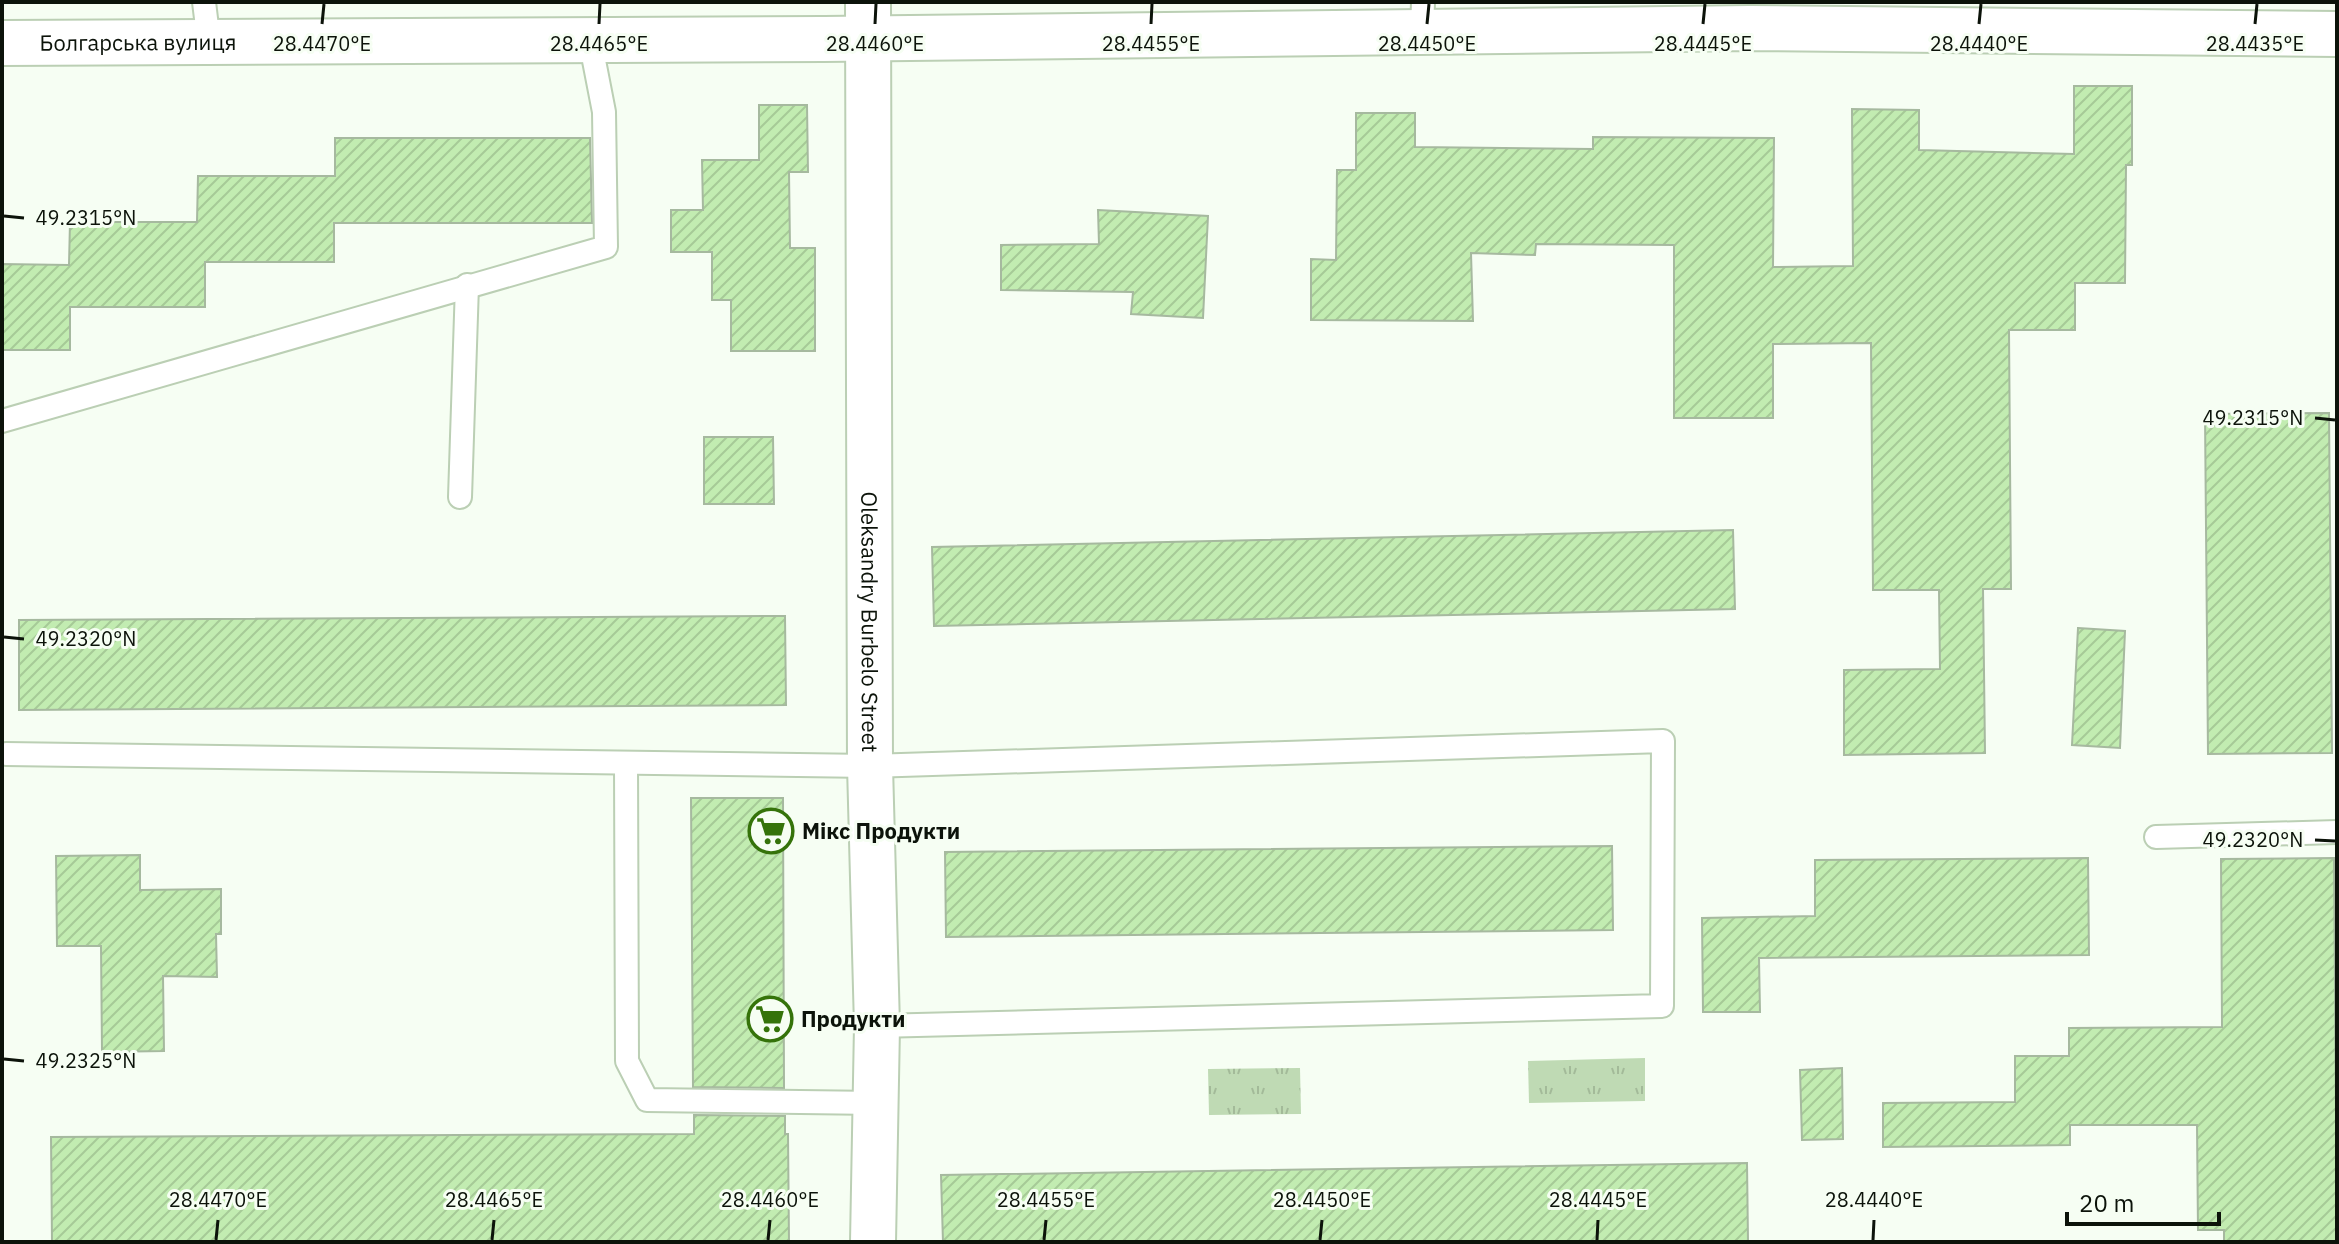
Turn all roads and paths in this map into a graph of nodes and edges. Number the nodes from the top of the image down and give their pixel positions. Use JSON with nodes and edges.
{"nodes":[{"id":1,"x":1750,"y":15,"type":"edge"},
{"id":2,"x":1423,"y":17,"type":"edge"},
{"id":3,"x":868,"y":20,"type":"edge"},
{"id":4,"x":207,"y":23,"type":"edge"},
{"id":5,"x":2337,"y":34,"type":"edge"},
{"id":6,"x":590,"y":40,"type":"junction"},
{"id":7,"x":2,"y":43,"type":"edge"},
{"id":8,"x":467,"y":285,"type":"junction"},
{"id":9,"x":2,"y":421,"type":"edge"},
{"id":10,"x":460,"y":497,"type":"dead end"},
{"id":11,"x":6,"y":754,"type":"dead end"},
{"id":12,"x":626,"y":763,"type":"junction"},
{"id":13,"x":870,"y":766,"type":"junction"},
{"id":14,"x":2337,"y":832,"type":"edge"},
{"id":15,"x":2156,"y":837,"type":"dead end"},
{"id":16,"x":877,"y":1026,"type":"junction"},
{"id":17,"x":877,"y":1103,"type":"junction"},
{"id":18,"x":873,"y":1242,"type":"edge"}],
"edges":[{"from":1,"to":2,"type":"street","name":"Болгарська вулиця"},
{"from":1,"to":5,"type":"street","name":"Болгарська вулиця"},
{"from":2,"to":3,"type":"street","name":"Болгарська вулиця"},
{"from":3,"to":6,"type":"street","name":"Болгарська вулиця"},
{"from":3,"to":13,"type":"street","name":"Oleksandry Burbelo Street"},
{"from":4,"to":6,"type":"street","name":"Болгарська вулиця"},
{"from":4,"to":7,"type":"street","name":"Болгарська вулиця"},
{"from":6,"to":8,"type":"lane"},
{"from":8,"to":9,"type":"lane"},
{"from":8,"to":10,"type":"lane"},
{"from":11,"to":12,"type":"lane"},
{"from":12,"to":13,"type":"lane"},
{"from":12,"to":17,"type":"lane"},
{"from":13,"to":16,"type":"street","name":"Oleksandry Burbelo Street"},
{"from":13,"to":16,"type":"lane"},
{"from":14,"to":15,"type":"lane"},
{"from":16,"to":17,"type":"street","name":"Oleksandry Burbelo Street"},
{"from":17,"to":18,"type":"street","name":"Oleksandry Burbelo Street"}]}
